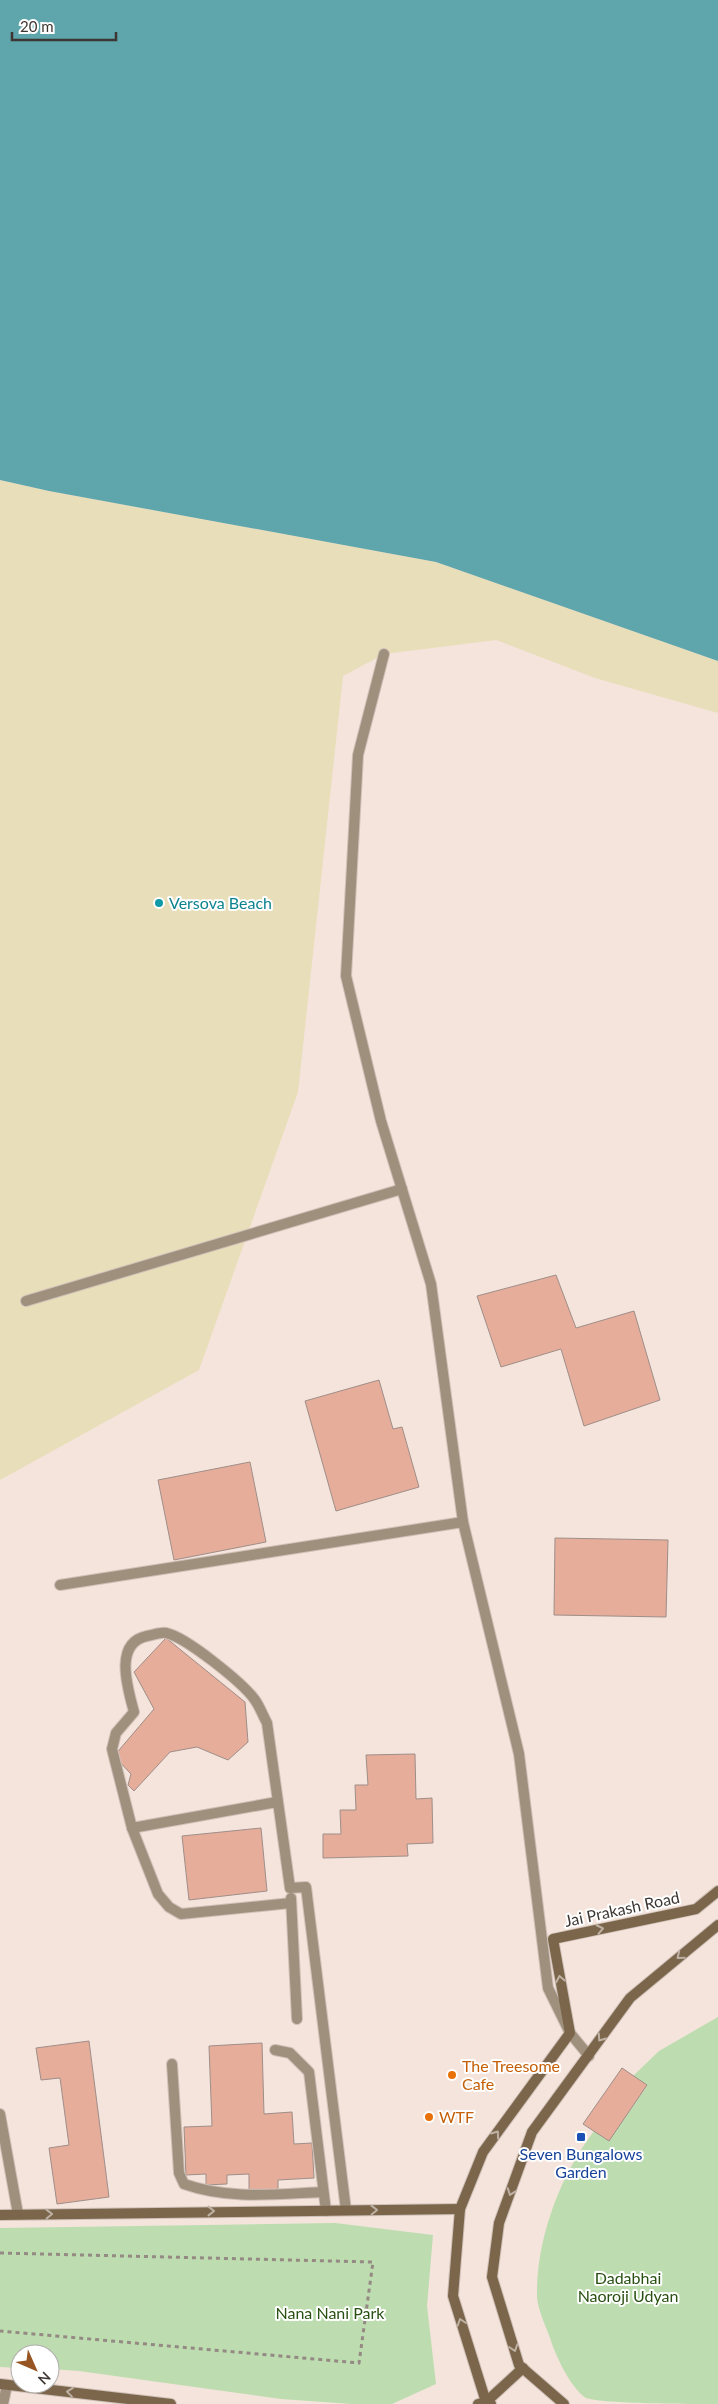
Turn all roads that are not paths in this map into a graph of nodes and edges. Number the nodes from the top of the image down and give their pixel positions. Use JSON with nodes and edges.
{"nodes":[{"id":1,"x":384,"y":654,"type":"dead end"},
{"id":2,"x":402,"y":1189,"type":"junction"},
{"id":3,"x":26,"y":1301,"type":"dead end"},
{"id":4,"x":463,"y":1522,"type":"junction"},
{"id":5,"x":60,"y":1585,"type":"dead end"},
{"id":6,"x":277,"y":1802,"type":"junction"},
{"id":7,"x":132,"y":1828,"type":"junction"},
{"id":8,"x":290,"y":1888,"type":"junction"},
{"id":9,"x":718,"y":1891,"type":"edge"},
{"id":10,"x":291,"y":1903,"type":"junction"},
{"id":11,"x":718,"y":1925,"type":"edge"},
{"id":12,"x":297,"y":2019,"type":"dead end"},
{"id":13,"x":570,"y":2033,"type":"junction"},
{"id":14,"x":275,"y":2050,"type":"dead end"},
{"id":15,"x":589,"y":2056,"type":"junction"},
{"id":16,"x":172,"y":2064,"type":"dead end"},
{"id":17,"x":0,"y":2114,"type":"edge"},
{"id":18,"x":323,"y":2192,"type":"junction"},
{"id":19,"x":460,"y":2209,"type":"junction"},
{"id":20,"x":346,"y":2210,"type":"junction"},
{"id":21,"x":326,"y":2211,"type":"junction"},
{"id":22,"x":18,"y":2214,"type":"junction"},
{"id":23,"x":0,"y":2215,"type":"edge"},
{"id":24,"x":524,"y":2368,"type":"junction"},
{"id":25,"x":3,"y":2384,"type":"edge"},
{"id":26,"x":485,"y":2403,"type":"edge"},
{"id":27,"x":3,"y":2404,"type":"edge"},
{"id":28,"x":171,"y":2404,"type":"edge"},
{"id":29,"x":564,"y":2404,"type":"edge"}],
"edges":[{"from":1,"to":2,"type":"street"},
{"from":2,"to":3,"type":"street"},
{"from":2,"to":4,"type":"street"},
{"from":4,"to":5,"type":"street"},
{"from":4,"to":13,"type":"street"},
{"from":6,"to":7,"type":"street"},
{"from":6,"to":7,"type":"street"},
{"from":6,"to":8,"type":"street"},
{"from":7,"to":10,"type":"street"},
{"from":8,"to":10,"type":"street"},
{"from":8,"to":20,"type":"street"},
{"from":13,"to":9,"type":"main road","name":"Jai Prakash Road","one_way":true},
{"from":10,"to":12,"type":"street"},
{"from":11,"to":15,"type":"main road","one_way":true},
{"from":13,"to":15,"type":"street"},
{"from":19,"to":13,"type":"main road","one_way":true},
{"from":14,"to":18,"type":"street"},
{"from":15,"to":24,"type":"main road","one_way":true},
{"from":16,"to":18,"type":"street"},
{"from":17,"to":22,"type":"street"},
{"from":18,"to":21,"type":"street"},
{"from":20,"to":19,"type":"main road","one_way":true},
{"from":26,"to":19,"type":"main road","one_way":true},
{"from":20,"to":21,"type":"main road"},
{"from":22,"to":21,"type":"main road","one_way":true},
{"from":22,"to":23,"type":"main road"},
{"from":24,"to":26,"type":"main road"},
{"from":24,"to":29,"type":"main road"},
{"from":25,"to":27,"type":"street"},
{"from":28,"to":25,"type":"main road","one_way":true}]}
